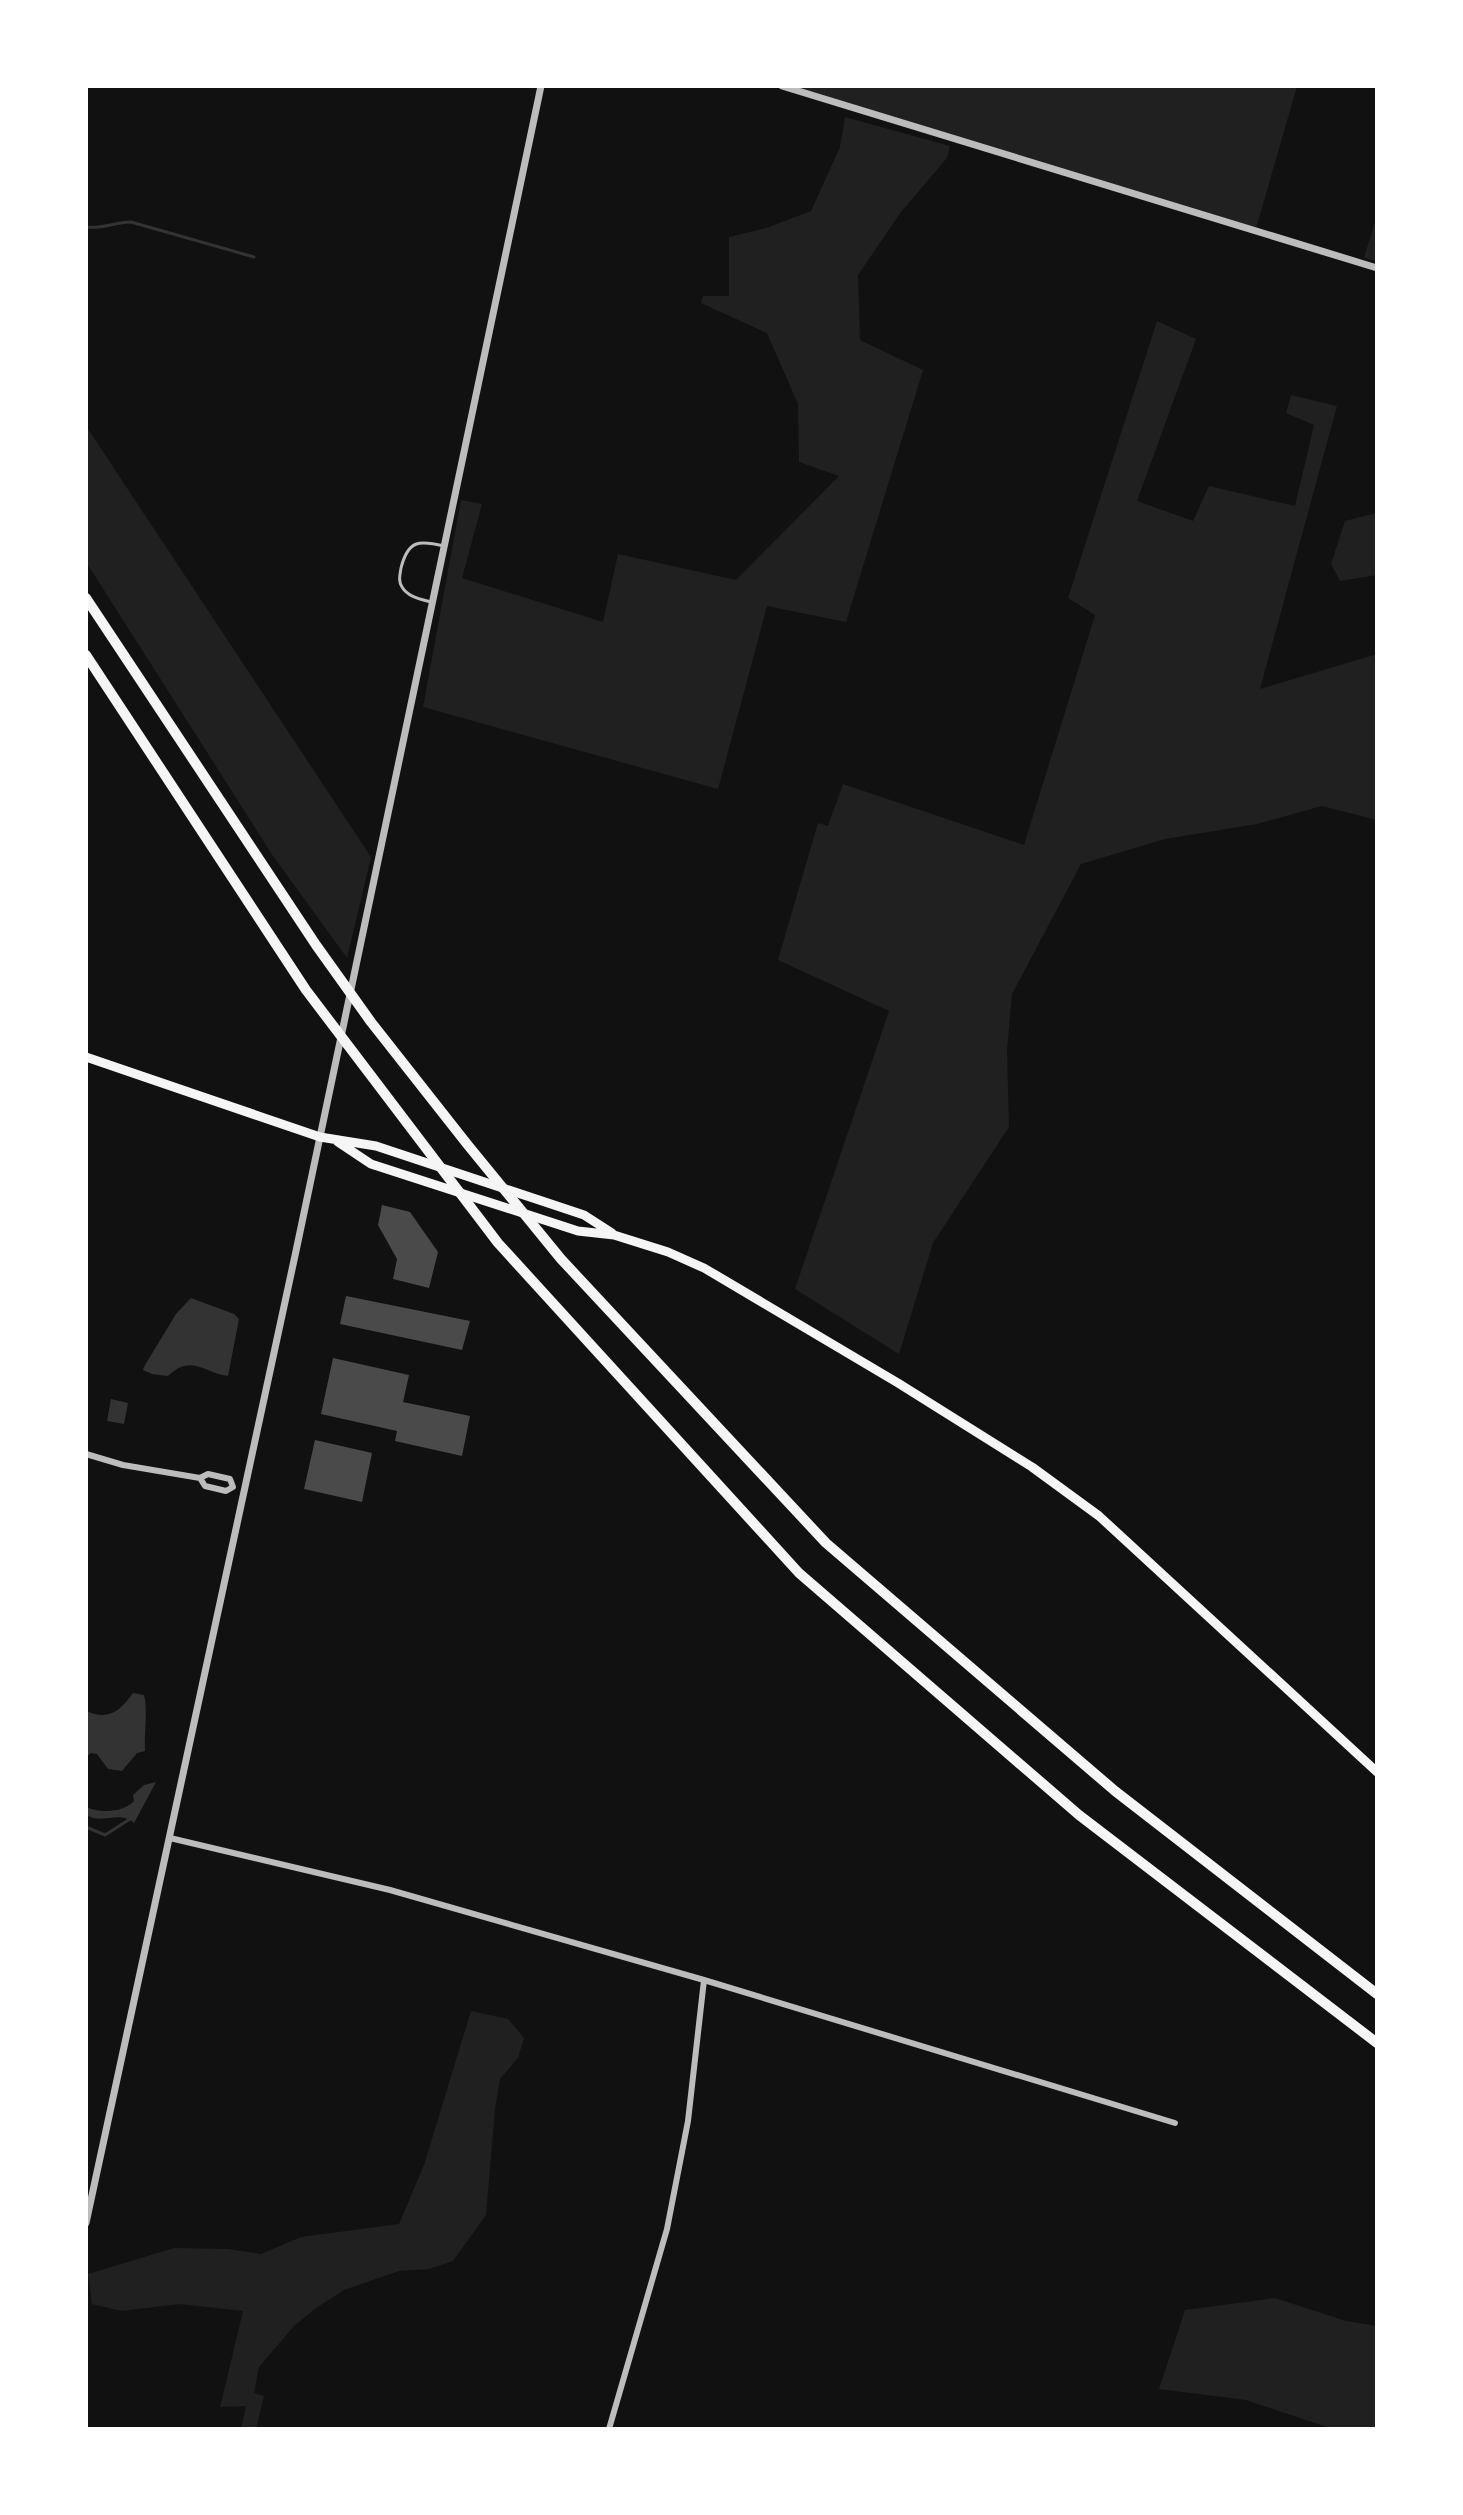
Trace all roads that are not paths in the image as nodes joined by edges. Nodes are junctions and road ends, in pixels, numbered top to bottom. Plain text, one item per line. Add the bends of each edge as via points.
1 (541, 86) edge
2 (782, 86) edge
3 (1377, 268) edge
4 (444, 546) junction
5 (86, 598) edge
6 (432, 603) junction
7 (86, 655) edge
8 (86, 1057) edge
9 (320, 1137) junction
10 (338, 1142) junction
11 (614, 1235) junction
12 (86, 1454) edge
13 (200, 1478) junction
14 (233, 1487) junction
15 (245, 1490) junction
16 (1377, 1772) edge
17 (170, 1838) junction
18 (704, 1980) junction
19 (1377, 1994) edge
20 (1377, 2043) edge
21 (1175, 2123) dead end
22 (86, 2223) edge
23 (609, 2429) edge

1 - 4 street
2 - 3 street
4 - 6 street
4 - 6 lane via 415,544 407,551 399,579 411,596
5 - 19 highway via 371,1022 561,1259 826,1543 1115,1791
6 - 9 street
7 - 20 highway via 306,990 498,1243 799,1573 1079,1815
8 - 9 main road
9 - 10 main road
9 - 15 street
10 - 11 main road via 376,1146 584,1215
10 - 11 main road via 371,1164 578,1231
11 - 16 main road via 704,1268 1032,1467 1099,1516
12 - 13 street
13 - 14 street via 205,1486 226,1491
13 - 14 street via 208,1474 230,1479
14 - 15 street
15 - 17 street
17 - 18 street via 359,1882
17 - 22 street
18 - 21 street
18 - 23 street via 688,2121 667,2226

